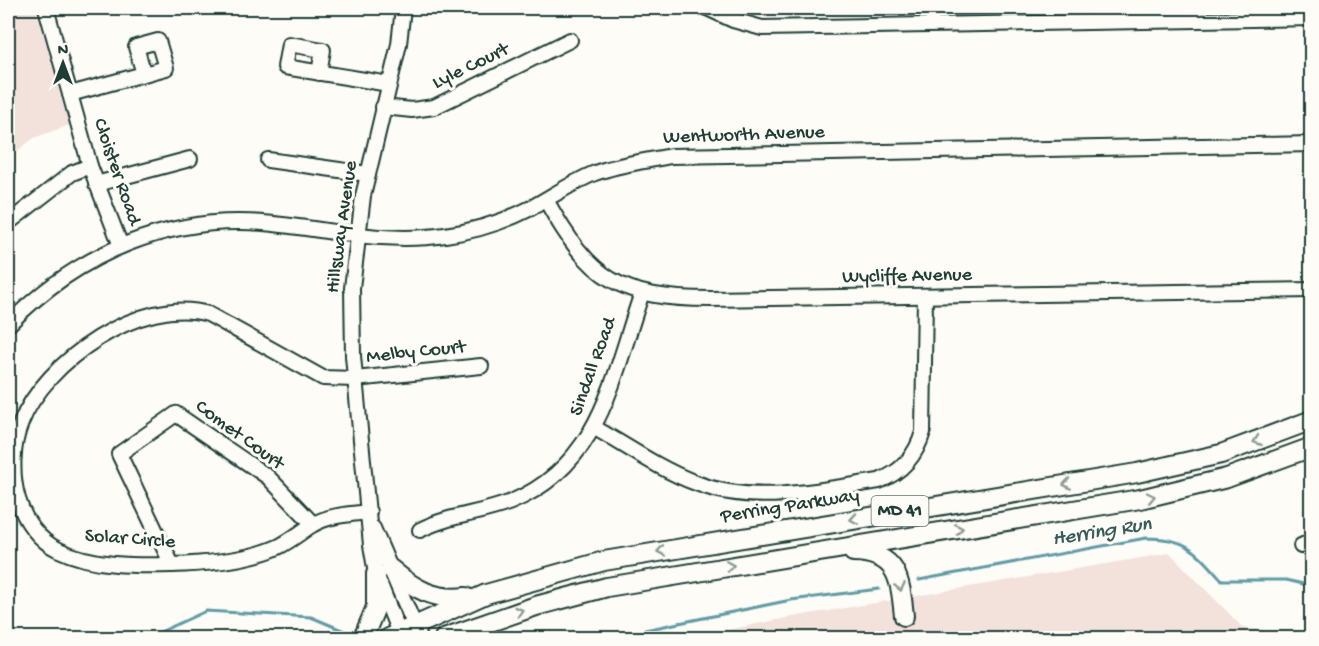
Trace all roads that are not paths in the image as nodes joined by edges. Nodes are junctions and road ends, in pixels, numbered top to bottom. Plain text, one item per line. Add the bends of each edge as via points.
1 (46, 8) edge
2 (403, 8) edge
3 (707, 8) edge
4 (1311, 18) edge
5 (570, 40) dead end
6 (319, 73) dead end
7 (144, 74) dead end
8 (389, 84) junction
9 (70, 94) junction
10 (383, 107) junction
11 (1311, 144) edge
12 (190, 159) dead end
13 (268, 160) dead end
14 (90, 166) junction
15 (368, 174) junction
16 (96, 184) junction
17 (546, 200) junction
18 (8, 223) edge
19 (357, 236) junction
20 (121, 246) junction
21 (1311, 290) edge
22 (642, 293) junction
23 (925, 296) junction
24 (8, 304) edge
25 (12, 320) edge
26 (481, 366) dead end
27 (355, 379) junction
28 (1307, 422) edge
29 (594, 428) junction
30 (1311, 447) edge
31 (1311, 452) edge
32 (1263, 466) junction
33 (369, 512) junction
34 (313, 524) junction
35 (420, 530) dead end
36 (818, 552) junction
37 (172, 565) junction
38 (384, 572) junction
39 (486, 594) junction
40 (904, 616) dead end
41 (492, 620) junction
42 (404, 635) edge
43 (363, 639) edge
44 (444, 639) edge
45 (471, 639) edge

1 - 9 street, Cloister Road
2 - 8 street, Hillsway Avenue
3 - 4 street via 762,28
5 - 10 street, Lyle Court via 434,107
6 - 8 street
7 - 9 street
8 - 10 street, Hillsway Avenue
9 - 14 street, Cloister Road
10 - 15 street, Hillsway Avenue
11 - 17 street, Wentworth Avenue via 671,156 599,172
12 - 16 street
13 - 15 street
14 - 16 street, Cloister Road
14 - 18 street via 72,172
15 - 19 street, Hillsway Avenue
16 - 20 street, Cloister Road
17 - 19 street, Wentworth Avenue via 501,222 463,232 409,239
17 - 22 street, Wycliffe Avenue via 569,240 588,262
19 - 20 street, Wentworth Avenue via 271,223 228,222 183,227
19 - 27 street, Hillsway Avenue via 352,303
20 - 25 street, Wentworth Avenue via 64,276
21 - 23 street, Wycliffe Avenue
22 - 23 street, Wycliffe Avenue via 701,299
22 - 29 street, Sindall Road via 622,359
23 - 29 street via 923,432 910,459 890,477 771,495 725,492 687,479
24 - 25 street
26 - 27 street, Melby Court
27 - 33 street, Hillsway Avenue
27 - 37 street, Solar Circle via 318,376 220,321 187,310 128,322 61,367 28,410 17,433 15,481 25,517 53,547 70,555 98,562
28 -> 39 main road, Perring Parkway / MD 41 via 1221,454 1148,471 615,559
29 - 35 street, Sindall Road via 562,467 529,493 475,514 440,520
30 - 32 main road, MD 41
31 - 32 main road
36 -> 32 main road, MD 41 via 1140,499
33 - 34 street, Solar Circle
33 - 38 street, Hillsway Avenue
34 - 37 street, Solar Circle via 266,552
34 - 37 street, Comet Court via 268,477 176,414 119,454
36 -> 40 main road via 861,552 887,560 898,578
41 -> 36 main road, MD 41 via 607,587
38 - 39 main road via 441,598
38 - 42 street, Hillsway Avenue
38 - 43 main road
39 - 42 main road, Perring Parkway / MD 41
41 - 44 main road, MD 41
41 - 45 main road

